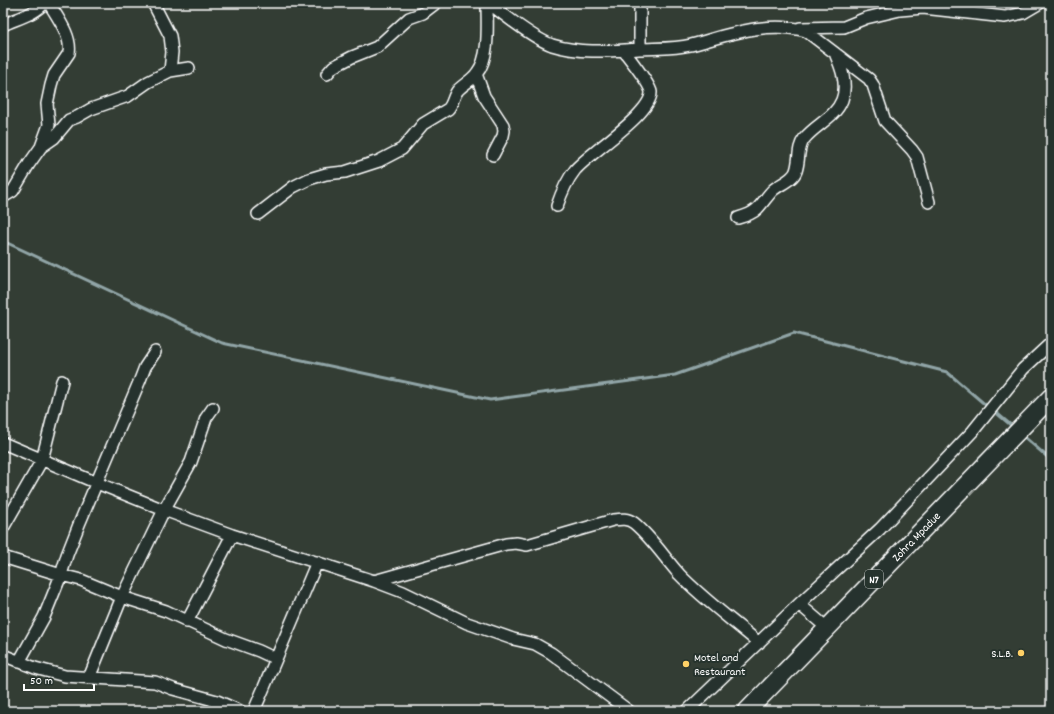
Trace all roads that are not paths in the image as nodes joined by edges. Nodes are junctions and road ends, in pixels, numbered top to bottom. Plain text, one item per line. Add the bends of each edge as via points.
1 (44, 3) edge
2 (49, 3) edge
3 (153, 3) edge
4 (436, 3) edge
5 (488, 3) edge
6 (640, 3) edge
7 (1040, 3) edge
8 (3, 25) edge
9 (795, 28) junction
10 (640, 49) junction
11 (624, 51) junction
12 (835, 52) junction
13 (189, 68) dead end
14 (170, 71) junction
15 (327, 74) dead end
16 (476, 74) junction
17 (41, 147) junction
18 (493, 155) dead end
19 (3, 197) edge
20 (929, 202) dead end
21 (557, 206) dead end
22 (258, 214) dead end
23 (738, 218) dead end
24 (1051, 343) edge
25 (155, 352) dead end
26 (62, 381) dead end
27 (1048, 399) edge
28 (213, 408) dead end
29 (3, 443) edge
30 (42, 460) junction
31 (97, 483) junction
32 (164, 510) junction
33 (3, 528) edge
34 (232, 535) junction
35 (3, 557) edge
36 (317, 562) junction
37 (61, 575) junction
38 (374, 581) junction
39 (122, 597) junction
40 (799, 604) junction
41 (187, 622) junction
42 (827, 628) junction
43 (758, 643) junction
44 (3, 655) edge
45 (276, 659) junction
46 (19, 662) junction
47 (89, 678) junction
48 (215, 706) edge
49 (240, 711) edge
50 (254, 711) edge
51 (629, 711) edge
52 (687, 711) edge
53 (747, 711) edge

1 - 8 street via 32,13
2 - 17 street via 62,24 69,49 51,85 47,104 49,125
3 - 14 street via 170,36
4 - 15 street via 423,13 409,18 377,47 333,67
5 - 11 street via 540,39 553,45 588,51
5 - 16 street via 486,53 484,62
6 - 10 street
7 - 9 street via 1023,13 1005,17 923,8 900,10 866,18 844,27
9 - 10 street via 752,29 689,45
9 - 12 street via 806,31
10 - 11 street
11 - 21 street via 650,87 648,103 627,126 612,136 575,170
12 - 20 street via 873,85 885,121 917,157
12 - 23 street via 842,70 843,99 833,114 804,139 799,148 793,176 774,190 757,209
13 - 14 street
14 - 17 street via 128,96 69,120 54,138
16 - 18 street via 484,96 503,125 503,136
16 - 22 street via 458,90 451,106 423,124 402,149 379,161 345,172 309,179 293,187
17 - 19 street via 13,191
24 - 40 street via 1023,369 973,431 880,529
25 - 31 street via 145,367
26 - 30 street
27 - 42 highway, Zohra Mpadue / N7
28 - 32 street via 206,418 191,462
29 - 30 street
30 - 31 street
30 - 33 street
31 - 32 street
31 - 37 street
32 - 34 street
32 - 39 street
34 - 36 street
34 - 41 street
35 - 37 street
36 - 38 street
36 - 45 street
37 - 39 street via 81,580
37 - 46 street via 44,617
38 - 43 street via 506,544 527,545 624,519 633,523 679,574
38 - 51 street via 467,623 536,644
39 - 41 street via 166,611
39 - 47 street
40 - 42 street
40 - 43 street
41 - 45 street
42 - 53 highway, Zohra Mpadue / N7
43 - 52 street
44 - 46 street
45 - 50 street
46 - 47 street via 52,674
47 - 48 street via 155,682
48 - 49 street

